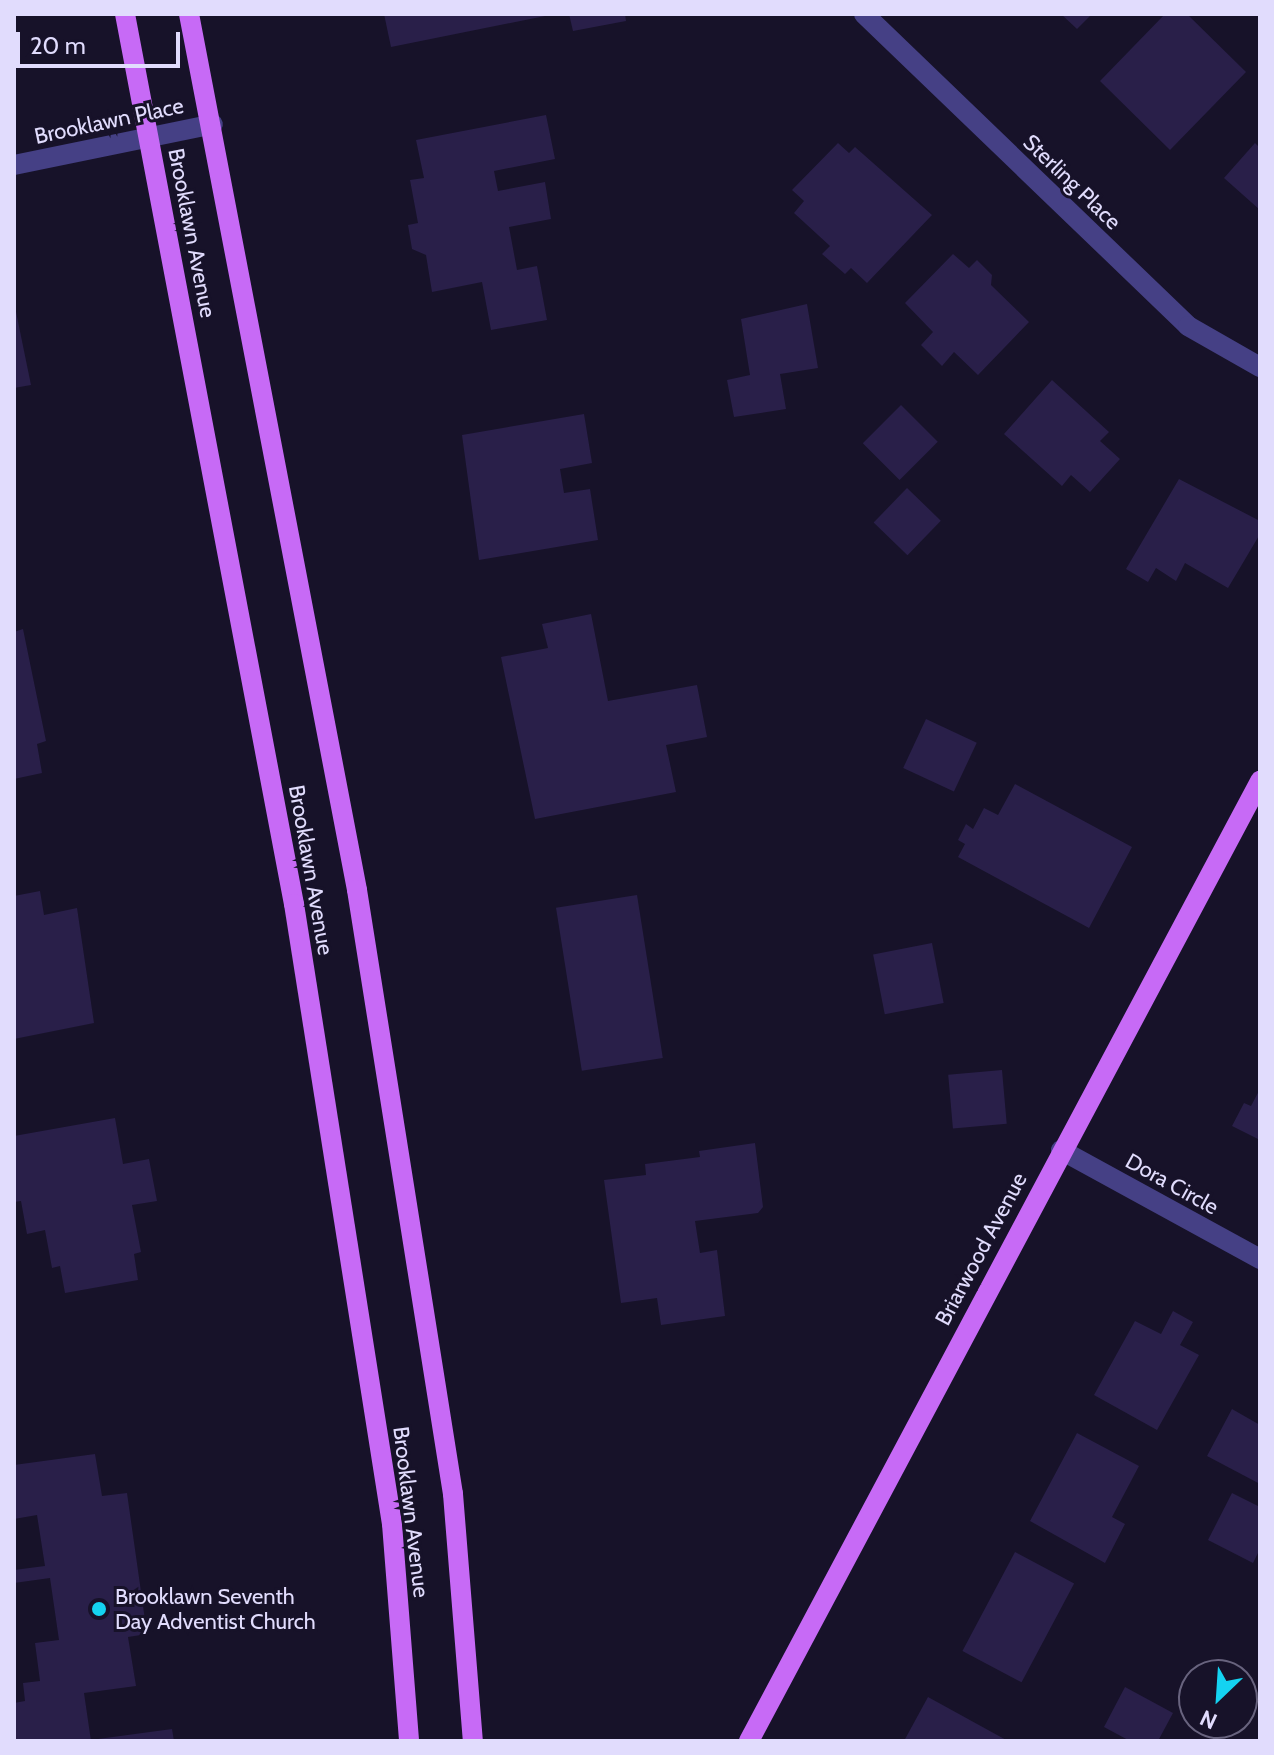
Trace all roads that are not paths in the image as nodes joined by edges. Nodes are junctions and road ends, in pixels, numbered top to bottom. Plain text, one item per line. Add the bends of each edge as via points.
1 (125, 14) edge
2 (189, 14) edge
3 (864, 14) edge
4 (213, 124) junction
5 (150, 137) junction
6 (14, 165) edge
7 (1260, 367) edge
8 (1260, 781) edge
9 (1061, 1150) junction
10 (1260, 1259) edge
11 (409, 1741) edge
12 (473, 1741) edge
13 (749, 1741) edge

1 - 5 main road, Brooklawn Avenue
2 - 4 main road, Brooklawn Avenue
3 - 7 street, Sterling Place via 1188,326
4 - 5 street, Brooklawn Place
4 - 12 main road, Brooklawn Avenue via 362,921 453,1494
5 - 6 street, Brooklawn Place
5 - 11 main road, Brooklawn Avenue via 294,904 392,1524
8 - 9 main road, Briarwood Avenue
9 - 10 street, Dora Circle
9 - 13 main road, Briarwood Avenue

